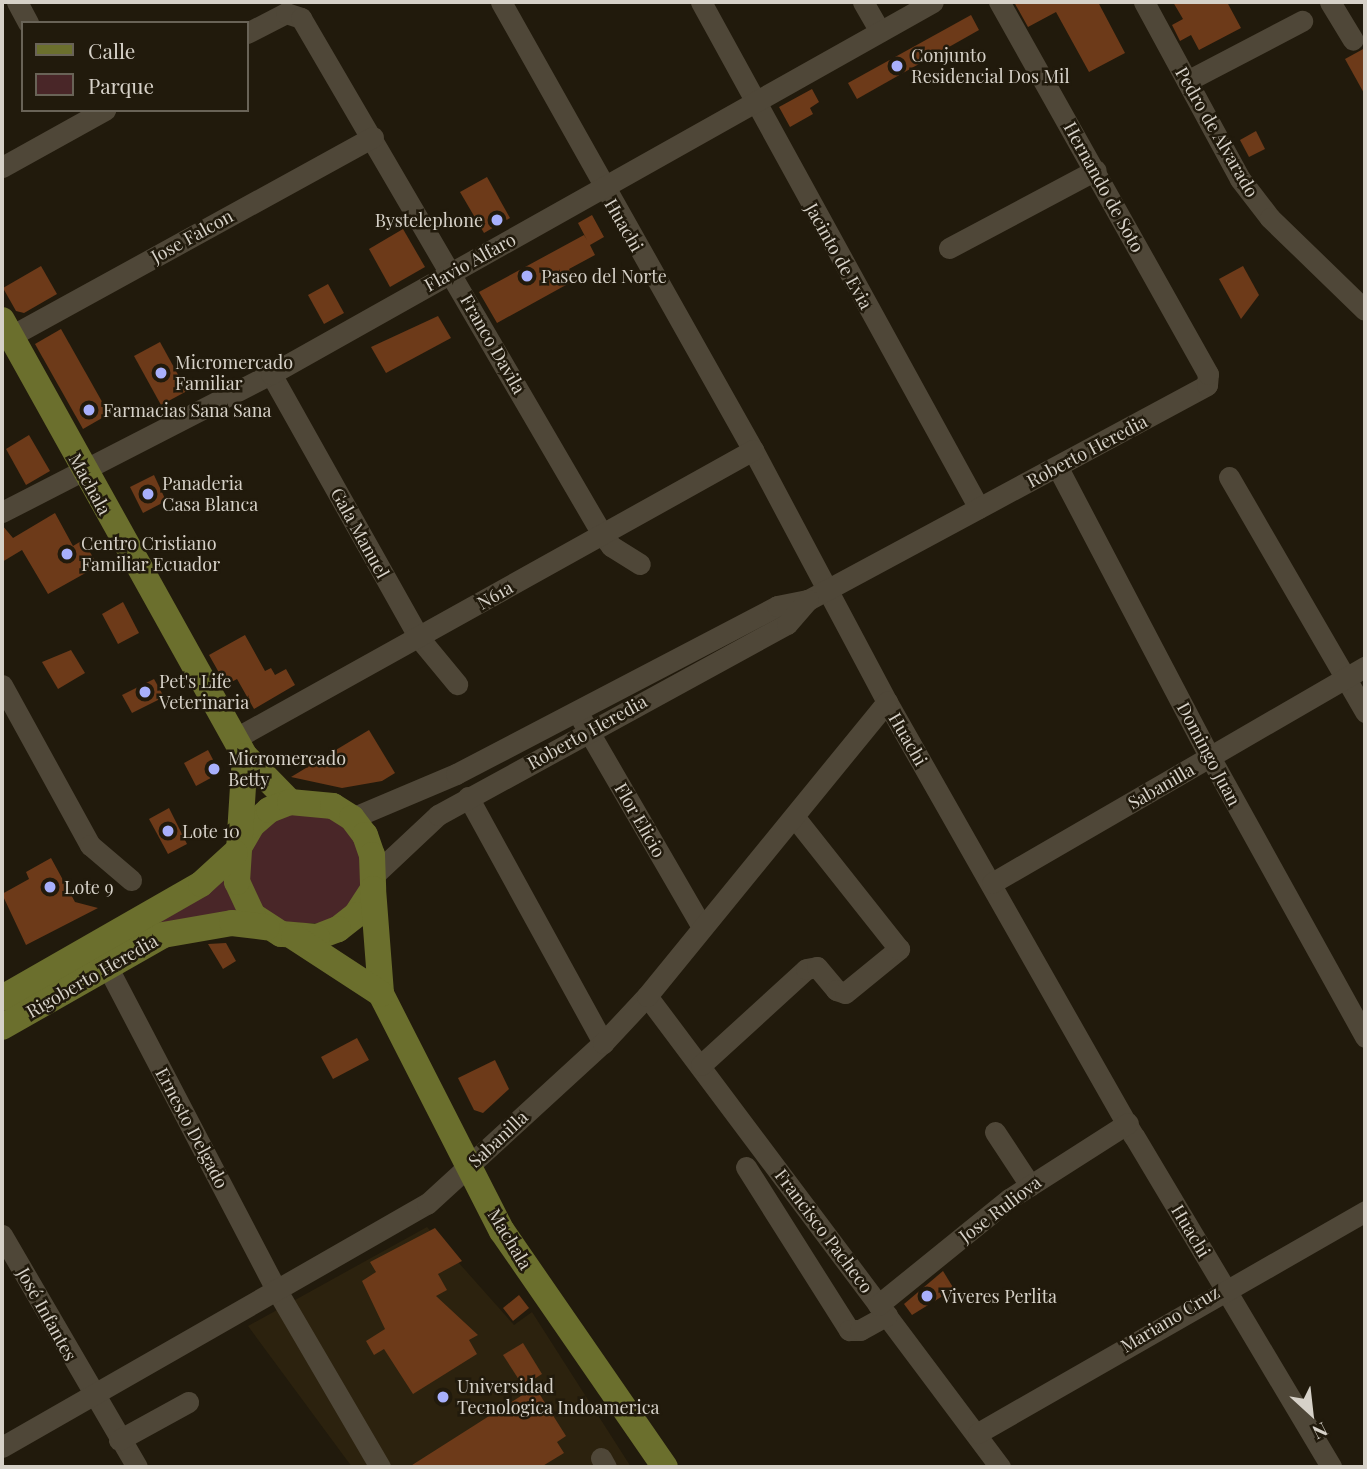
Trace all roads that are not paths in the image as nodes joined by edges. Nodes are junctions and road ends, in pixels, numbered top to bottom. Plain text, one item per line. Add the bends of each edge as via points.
1 (502, 2) edge
2 (701, 2) edge
3 (863, 2) edge
4 (933, 2) edge
5 (999, 2) edge
6 (1144, 2) edge
7 (1330, 2) edge
8 (1302, 21) dead end
9 (880, 31) junction
10 (248, 32) edge
11 (1353, 40) dead end
12 (1187, 81) junction
13 (754, 103) junction
14 (97, 112) edge
15 (76, 117) edge
16 (373, 137) junction
17 (2, 167) edge
18 (1096, 170) junction
19 (603, 188) junction
20 (949, 248) dead end
21 (452, 273) junction
22 (1357, 284) edge
23 (1365, 310) edge
24 (6, 328) edge
25 (271, 374) junction
26 (1208, 374) joint
27 (753, 450) junction
28 (1058, 468) junction
29 (82, 471) junction
30 (1229, 477) dead end
31 (979, 508) junction
32 (2, 512) edge
33 (602, 534) junction
34 (640, 564) dead end
35 (828, 590) junction
36 (419, 638) junction
37 (1365, 667) edge
38 (1346, 678) junction
39 (457, 684) dead end
40 (2, 685) edge
41 (887, 702) junction
42 (1365, 712) edge
43 (583, 722) junction
44 (240, 747) junction
45 (1210, 757) junction
46 (468, 797) junction
47 (290, 802) junction
48 (352, 818) junction
49 (795, 818) junction
50 (238, 848) junction
51 (131, 880) dead end
52 (373, 883) junction
53 (992, 883) junction
54 (267, 927) junction
55 (702, 927) junction
56 (294, 937) junction
57 (108, 968) junction
58 (381, 994) junction
59 (647, 996) junction
60 (2, 998) edge
61 (2, 1027) edge
62 (1365, 1037) edge
63 (603, 1043) junction
64 (701, 1065) junction
65 (1128, 1124) junction
66 (995, 1132) dead end
67 (470, 1166) junction
68 (746, 1167) dead end
69 (1030, 1185) junction
70 (1365, 1210) edge
71 (2, 1235) edge
72 (1224, 1287) junction
73 (276, 1289) junction
74 (882, 1310) junction
75 (92, 1394) junction
76 (188, 1402) dead end
77 (978, 1433) junction
78 (119, 1440) junction
79 (2, 1447) edge
80 (137, 1467) edge
81 (380, 1467) edge
82 (665, 1467) edge
83 (1000, 1467) edge
84 (1331, 1467) edge

1 - 19 street, Huachi
2 - 13 street, Jacinto de Evia
3 - 9 street
4 - 9 street, Flavio Alfaro
5 - 18 street, Hernando de Soto
6 - 12 street, Pedro de Alvarado
7 - 11 street
8 - 12 street
9 - 13 street, Flavio Alfaro
10 - 16 street, Franco Davila via 286,13 301,19
12 - 22 street, Pedro de Alvarado via 1240,178 1269,218
13 - 19 street, Flavio Alfaro
13 - 31 street, Jacinto de Evia
14 - 15 street
15 - 17 street
16 - 21 street, Franco Davila
16 - 24 street, Jose Falcon
18 - 20 street
18 - 26 street, Hernando de Soto
19 - 21 street, Flavio Alfaro
19 - 27 street, Huachi
21 - 25 street, Flavio Alfaro
21 - 33 street, Franco Davila
22 - 23 street, Pedro de Alvarado
24 - 29 main road, Machala
25 - 29 street, Flavio Alfaro
25 - 36 street, Gala Manuel
26 - 28 street, Roberto Heredia via 1208,385 1202,389
27 - 33 street, N61a
27 - 35 street, Huachi
28 - 31 street, Roberto Heredia
28 - 45 street, Domingo Juan
29 - 32 street, Flavio Alfaro
29 - 44 main road, Machala
30 - 38 street
31 - 35 street, Roberto Heredia
33 - 34 street, Franco Davila via 611,546
33 - 36 street, N61a
35 - 41 street, Huachi
35 - 43 street, Roberto Heredia via 808,600 787,624
36 - 39 street, Gala Manuel
36 - 44 street, N61a
37 - 38 street, Sabanilla
38 - 42 street
38 - 45 street, Sabanilla
40 - 51 street via 90,845
41 - 49 street, Sabanilla
41 - 53 street, Huachi
43 - 46 street, Roberto Heredia
43 - 48 street, Roberto Heredia
43 - 55 street, Flor Elicio
44 - 47 main road, Machala
44 - 50 main road
45 - 53 street, Sabanilla
45 - 62 street, Domingo Juan
46 - 52 street, Roberto Heredia via 438,815
46 - 63 street
47 - 48 main road via 333,806
47 - 50 main road, Rigoberto Heredia via 261,818
48 - 52 main road via 372,855
49 - 55 street, Sabanilla
49 - 64 street via 900,949 845,993 836,990 817,967 806,969
50 - 54 main road, Rigoberto Heredia via 243,900
50 - 60 main road, Rigoberto Heredia via 201,884
52 - 56 main road, Rigoberto Heredia via 356,915 338,929 317,937
52 - 58 main road, Machala
53 - 65 street, Huachi
54 - 56 main road, Rigoberto Heredia
54 - 57 main road, Rigoberto Heredia via 232,923 179,930
55 - 59 street, Sabanilla
56 - 58 main road, Machala
57 - 61 main road, Rigoberto Heredia
57 - 73 street, Ernesto Delgado
58 - 67 main road, Machala
59 - 63 street, Sabanilla
59 - 64 street, Francisco Pacheco
63 - 67 street, Sabanilla
64 - 74 street, Francisco Pacheco
65 - 69 street, Jose Ruliova
65 - 72 street, Huachi
66 - 69 street
67 - 73 street, Sabanilla via 427,1204
67 - 82 main road, Machala via 502,1231
68 - 74 street, Jose Ruliova via 849,1330 860,1330
69 - 74 street, Jose Ruliova
70 - 72 street, Mariano Cruz
71 - 75 street, José Infantes
72 - 77 street, Mariano Cruz
72 - 84 street, Huachi
73 - 75 street, Sabanilla
73 - 81 street, Ernesto Delgado
74 - 77 street, Francisco Pacheco
75 - 78 street, José Infantes
75 - 79 street, Sabanilla
76 - 78 street
77 - 83 street, Francisco Pacheco
78 - 80 street, José Infantes

